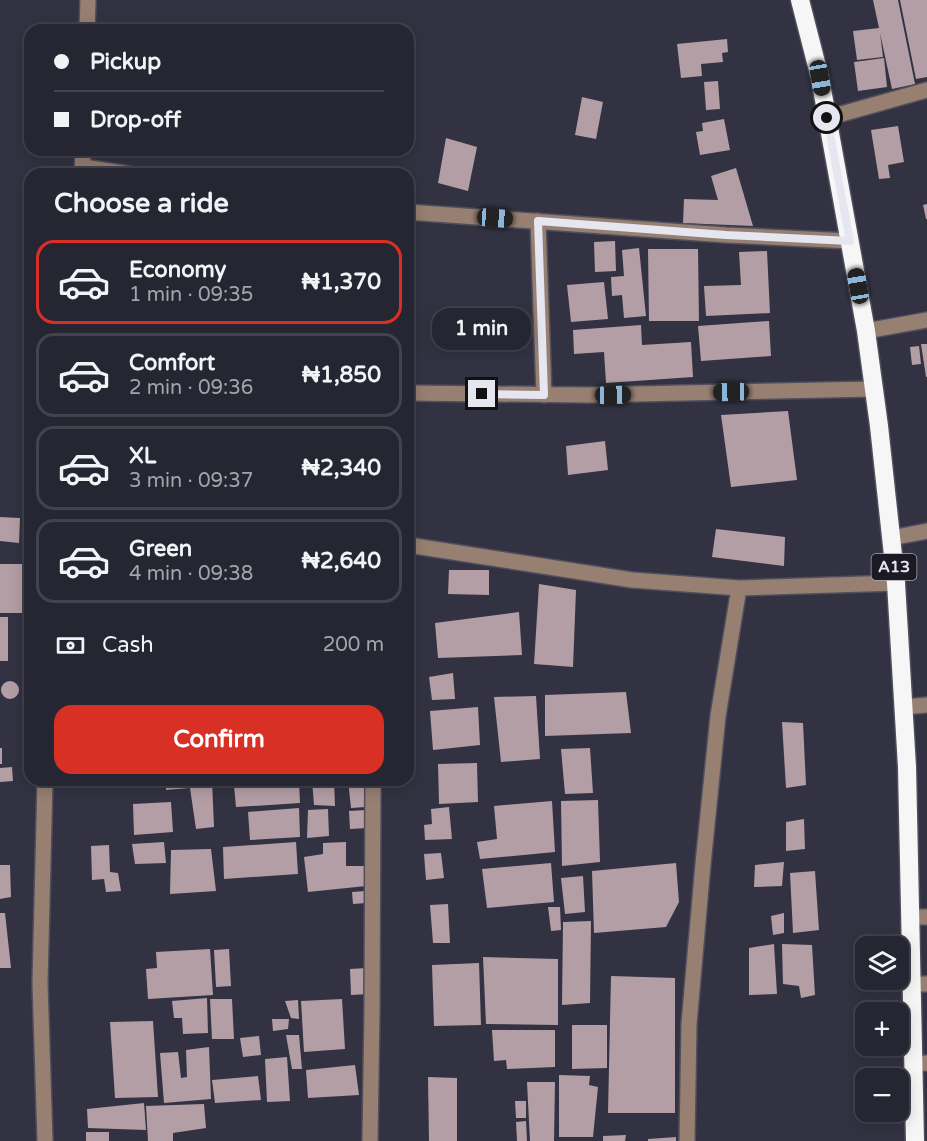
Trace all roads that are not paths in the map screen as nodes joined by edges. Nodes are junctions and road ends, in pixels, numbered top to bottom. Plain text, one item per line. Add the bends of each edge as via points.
1 (88, 0) edge
2 (800, 0) edge
3 (87, 24) edge
4 (927, 90) edge
5 (827, 118) junction
6 (414, 212) edge
7 (538, 221) junction
8 (850, 241) junction
9 (927, 320) edge
10 (866, 331) junction
11 (874, 388) junction
12 (414, 393) edge
13 (544, 395) junction
14 (927, 531) edge
15 (891, 538) junction
16 (414, 546) edge
17 (896, 584) junction
18 (739, 588) junction
19 (927, 705) edge
20 (904, 707) junction
21 (45, 786) edge
22 (373, 786) edge
23 (919, 917) edge
24 (919, 984) edge
25 (920, 1063) edge
26 (919, 1129) edge
27 (45, 1141) edge
28 (370, 1141) edge
29 (687, 1141) edge

1 - 3 street
2 - 5 highway, A13
4 - 5 street
5 - 8 highway, A13
6 - 7 street
7 - 8 street
7 - 13 street
8 - 10 highway, A13
9 - 10 street
10 - 11 highway, A13
11 - 13 street
11 - 15 highway, A13
12 - 13 street
14 - 15 street
15 - 17 highway, A13
16 - 18 street via 632,580
17 - 18 street
17 - 20 highway, A13
18 - 29 street via 718,717 704,853 689,1024
19 - 20 street
20 - 23 highway, A13
21 - 27 street via 40,983
22 - 28 street
23 - 24 highway, A13
24 - 25 highway, A13
25 - 26 highway, A13

